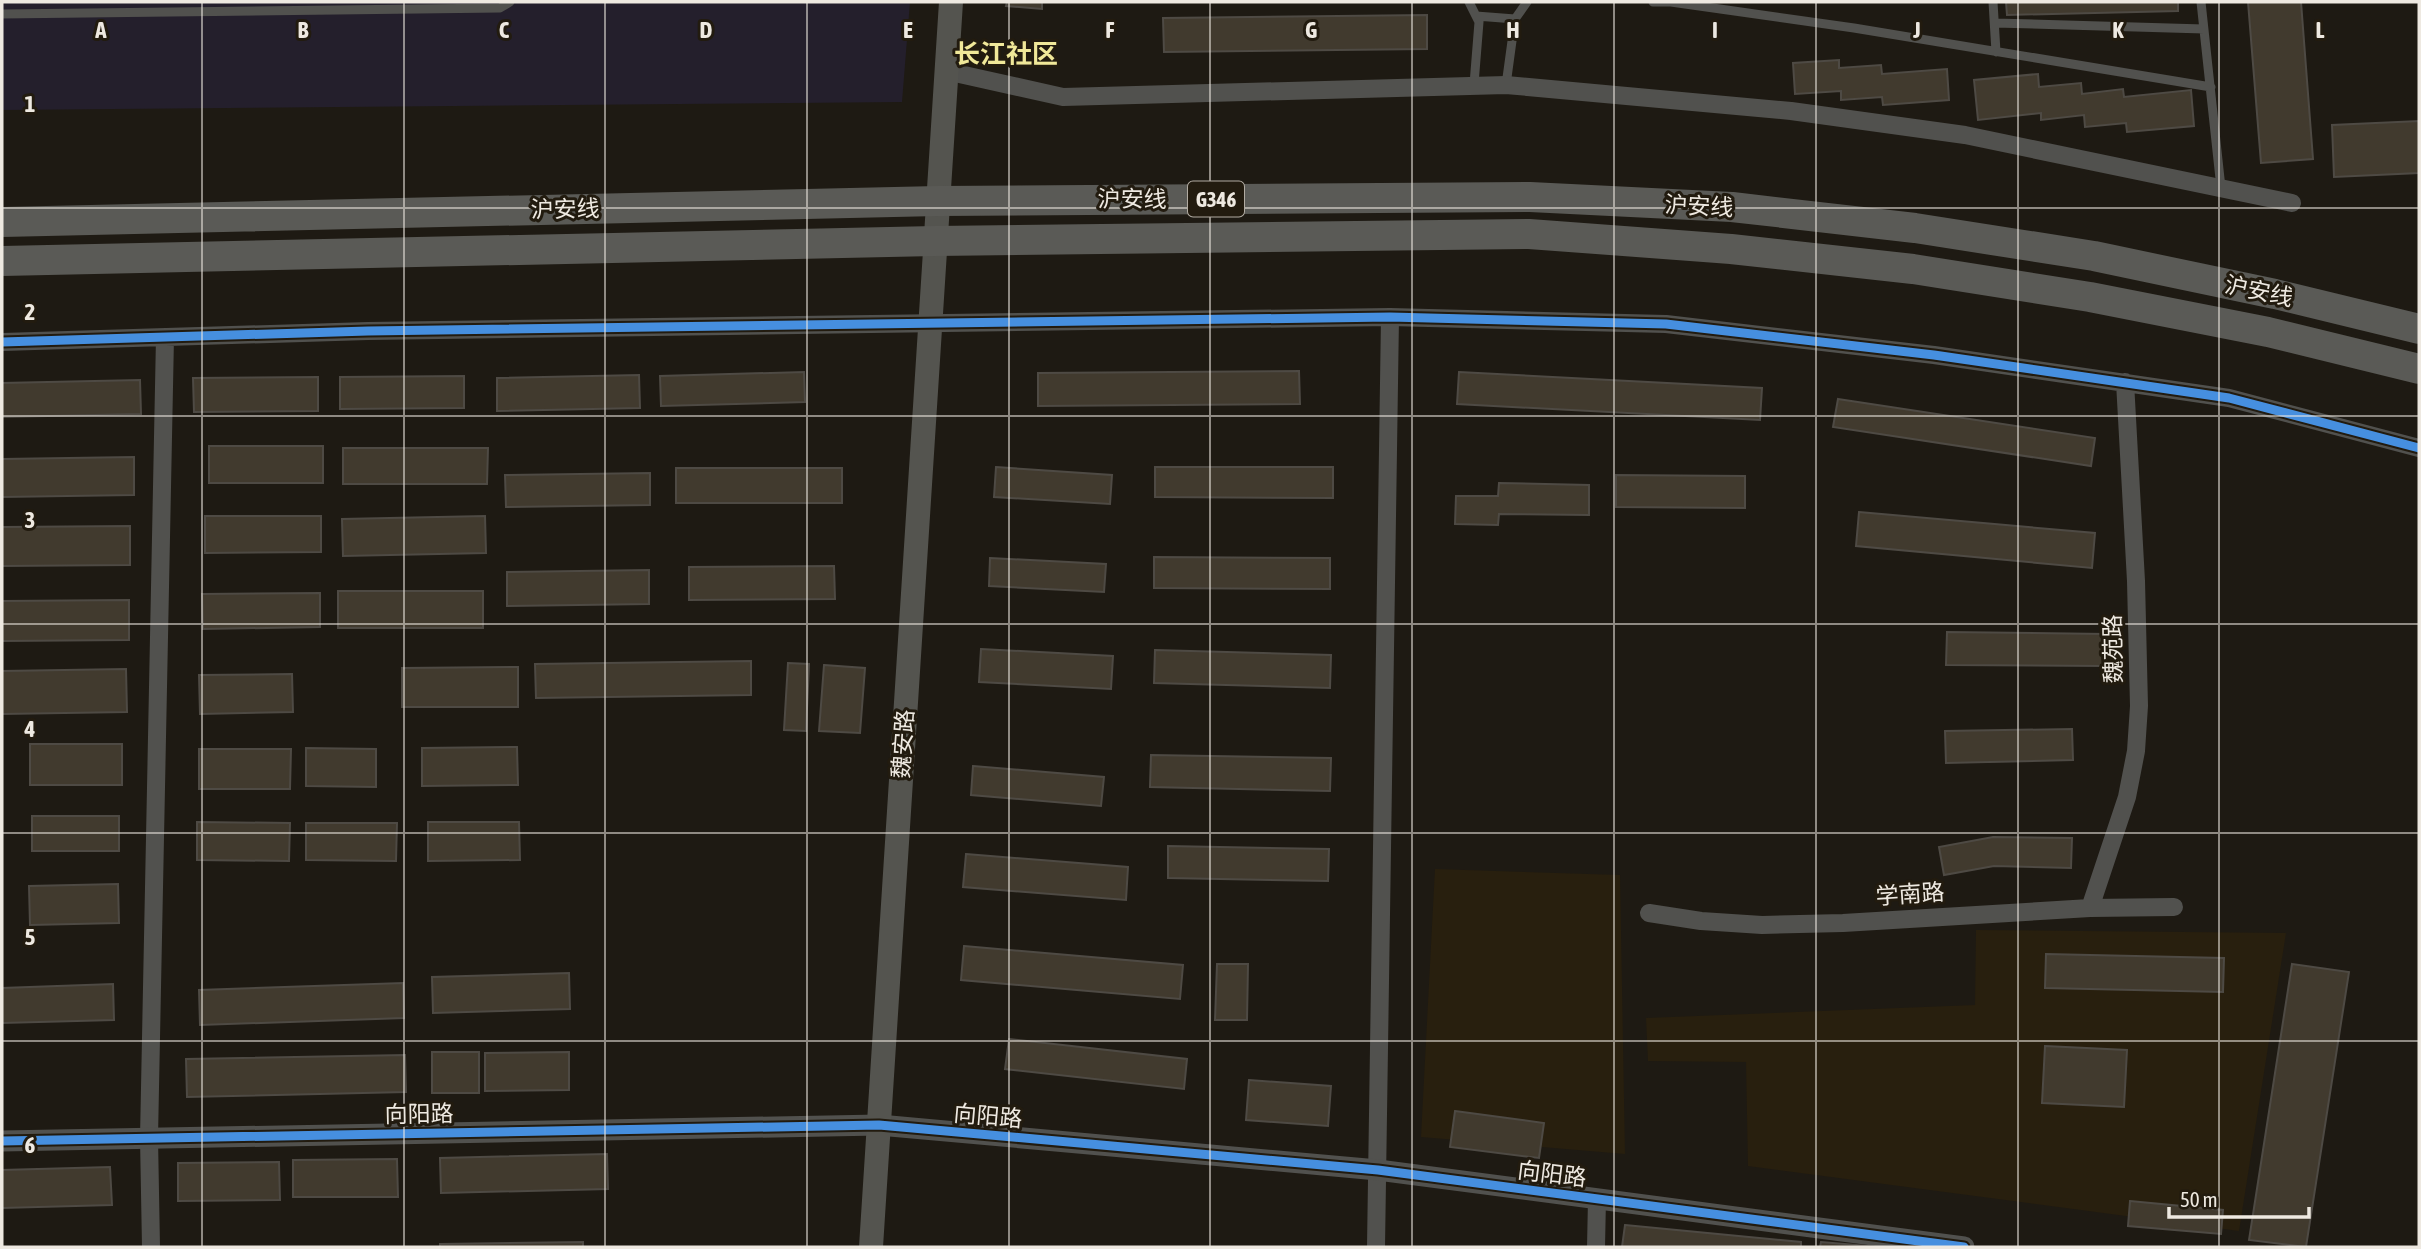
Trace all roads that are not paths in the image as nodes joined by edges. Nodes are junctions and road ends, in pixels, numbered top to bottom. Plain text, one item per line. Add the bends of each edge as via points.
1 (510, 2) edge
2 (951, 2) edge
3 (1469, 2) edge
4 (1527, 2) edge
5 (1653, 2) edge
6 (1993, 2) edge
7 (2202, 2) edge
8 (206, 7) edge
9 (2, 13) edge
10 (1476, 16) junction
11 (1514, 19) junction
12 (1995, 23) junction
13 (2204, 29) junction
14 (1996, 52) junction
15 (946, 71) junction
16 (1474, 84) junction
17 (1506, 85) junction
18 (2211, 87) junction
19 (2221, 188) junction
20 (938, 201) junction
21 (2292, 203) dead end
22 (2, 222) edge
23 (935, 241) junction
24 (2, 261) edge
25 (1390, 317) junction
26 (930, 324) junction
27 (2419, 329) edge
28 (165, 337) junction
29 (2, 342) edge
30 (2419, 369) edge
31 (2125, 382) junction
32 (2419, 448) edge
33 (2174, 907) dead end
34 (2090, 908) junction
35 (1649, 913) dead end
36 (879, 1125) junction
37 (149, 1138) junction
38 (2, 1141) edge
39 (1378, 1170) junction
40 (1597, 1199) junction
41 (151, 1247) edge
42 (871, 1247) edge
43 (1376, 1247) edge
44 (1596, 1247) edge
45 (1964, 1247) edge

1 - 8 lane via 500,8
2 - 15 main road, 魏安路
3 - 10 lane
4 - 11 lane
5 - 14 lane
6 - 12 lane
7 - 13 lane
8 - 9 lane
10 - 11 lane
10 - 16 lane
11 - 17 lane
12 - 13 lane
12 - 14 lane
13 - 18 lane
14 - 18 lane
15 - 16 street via 1063,97
15 - 20 main road, 魏安路
16 - 17 street
17 - 19 street via 1791,111 1965,135
18 - 19 lane
19 - 21 street
20 - 22 highway, 沪安线 / G346
20 - 23 main road, 魏安路
20 - 27 highway, 沪安线 / G346 via 1530,197 1732,207 1915,228 2094,256 2275,293
23 - 24 highway, 沪安线 / G346
23 - 26 main road, 魏安路
23 - 30 highway, 沪安线 / G346 via 1530,234 1731,249 1913,269 2090,297 2268,332
25 - 26 street
25 - 31 street via 1666,324
25 - 39 street
26 - 28 street
26 - 36 main road, 魏安路
28 - 29 street
28 - 37 street
31 - 32 street via 2229,397
31 - 34 street, 魏苑路 via 2139,706 2127,797
33 - 34 street, 学南路
34 - 35 street, 学南路 via 1762,925
36 - 37 street, 向阳路
36 - 39 street, 向阳路
36 - 42 main road, 魏安路
37 - 38 street, 向阳路
37 - 41 street
39 - 40 street, 向阳路
39 - 43 street
40 - 44 street
40 - 45 street, 向阳路

